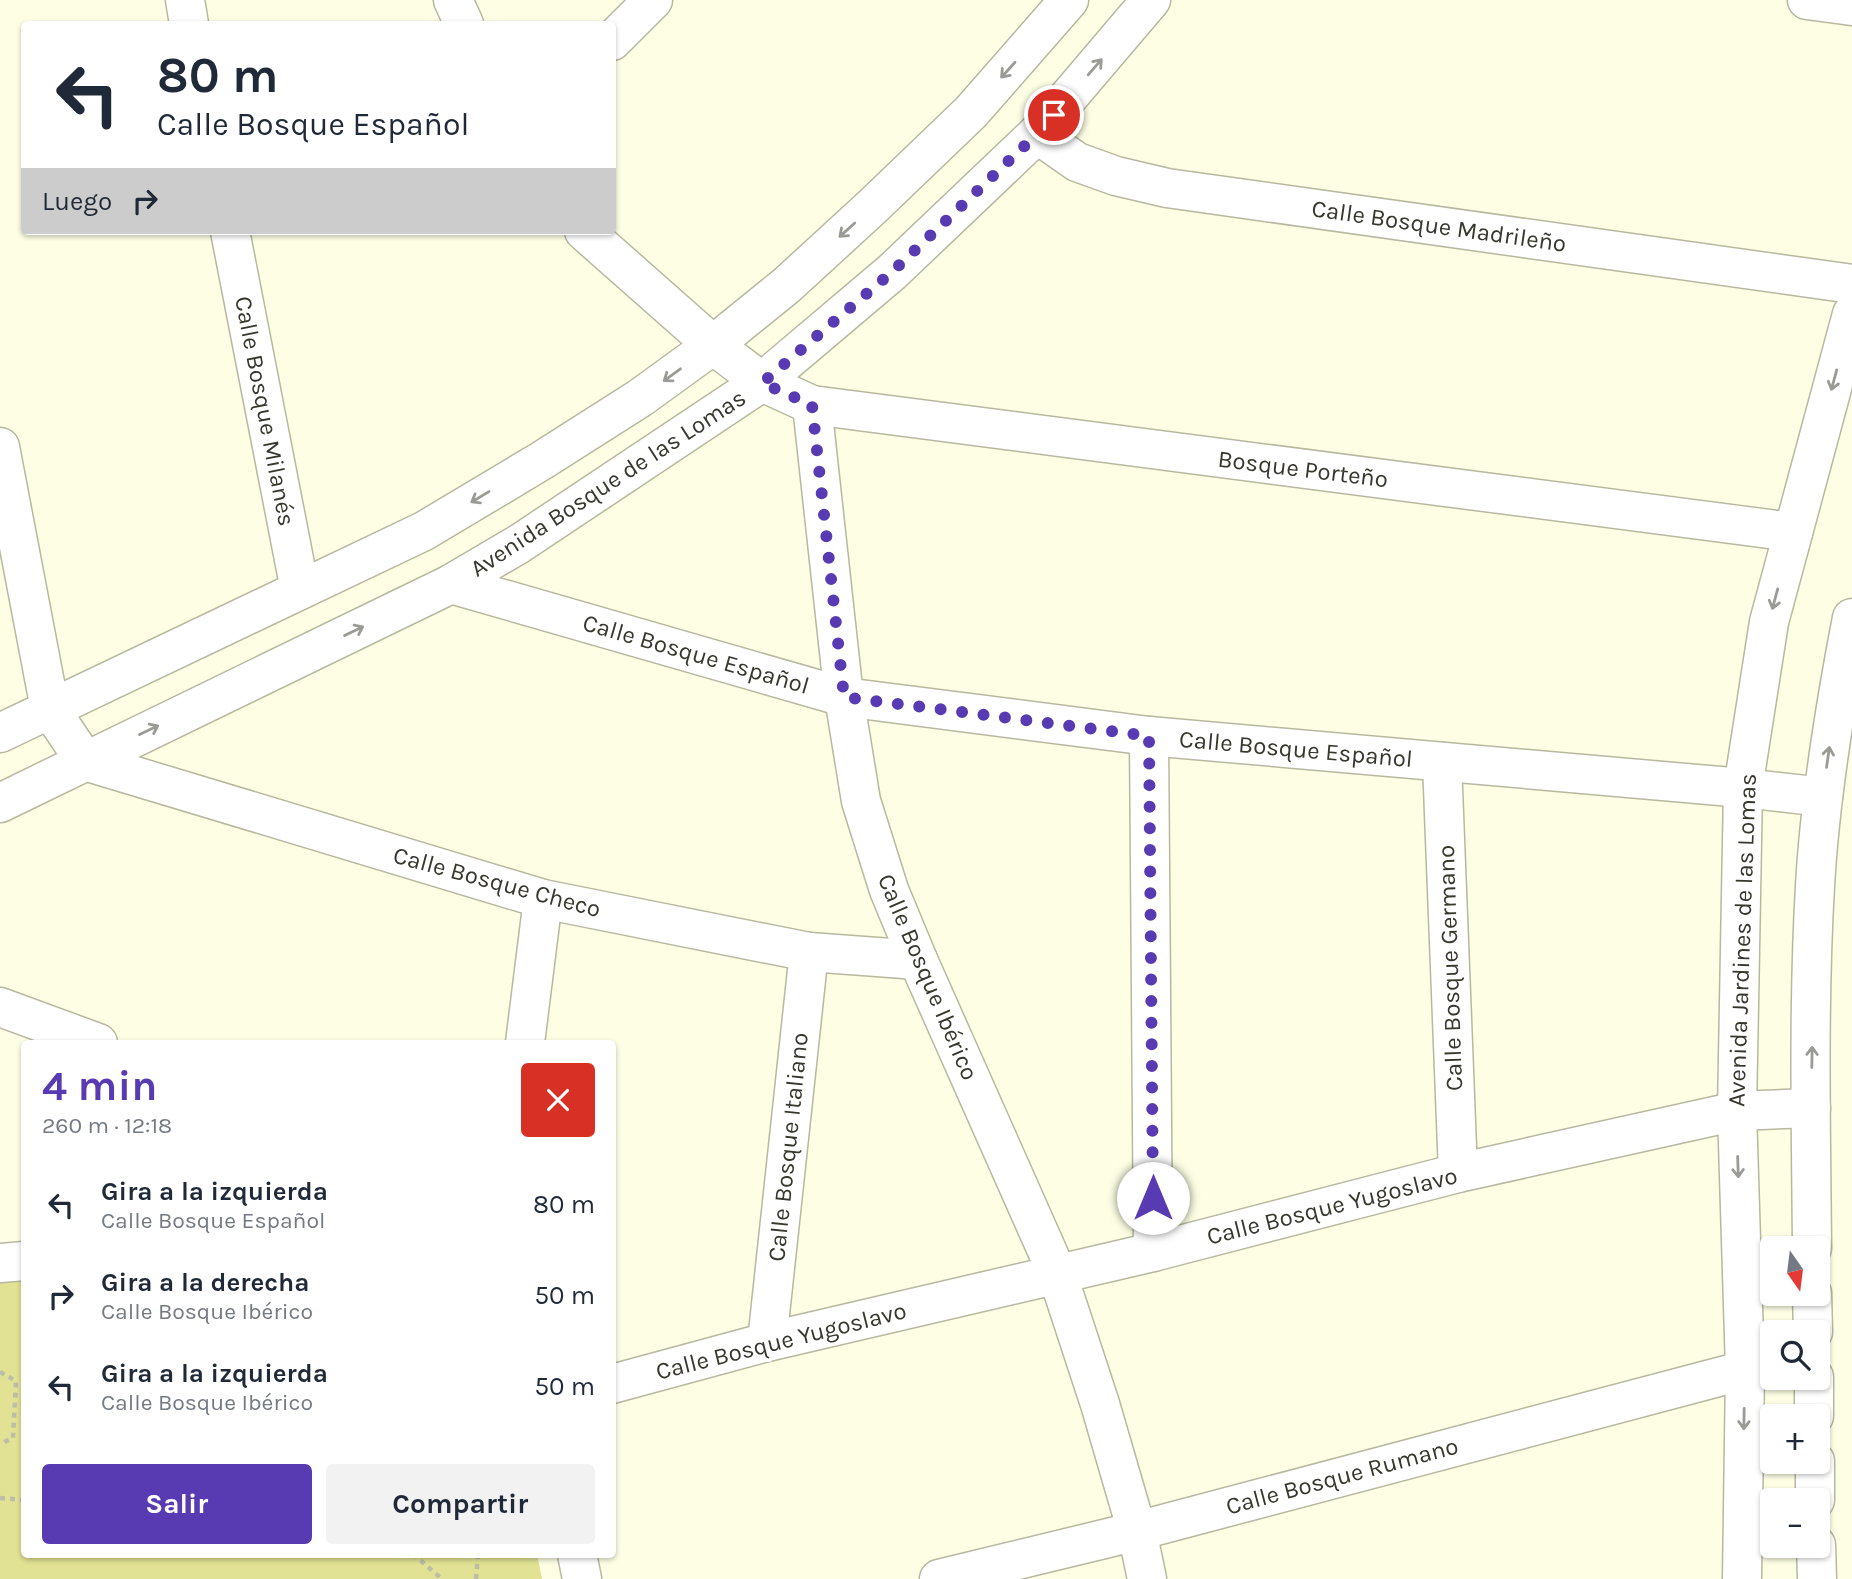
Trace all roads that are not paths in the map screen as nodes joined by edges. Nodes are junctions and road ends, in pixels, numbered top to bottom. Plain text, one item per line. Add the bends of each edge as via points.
1 (184, 0) edge
2 (453, 0) edge
3 (653, 0) edge
4 (1069, 0) edge
5 (1151, 0) edge
6 (1807, 0) edge
7 (1852, 6) edge
8 (188, 21) edge
9 (463, 21) edge
10 (616, 37) edge
11 (1037, 134) junction
12 (231, 235) edge
13 (589, 235) edge
14 (1852, 284) edge
15 (1852, 314) edge
16 (713, 345) junction
17 (762, 383) junction
18 (812, 405) junction
19 (0, 447) edge
20 (1793, 533) junction
21 (451, 584) junction
22 (300, 590) junction
23 (1852, 618) edge
24 (844, 697) junction
25 (50, 709) junction
26 (0, 733) edge
27 (1149, 736) junction
28 (85, 761) junction
29 (1442, 762) junction
30 (1743, 788) junction
31 (1823, 797) junction
32 (0, 803) edge
33 (543, 899) junction
34 (810, 952) junction
35 (918, 960) junction
36 (0, 1007) edge
37 (90, 1040) edge
38 (525, 1040) edge
39 (1811, 1108) junction
40 (1737, 1111) junction
41 (1458, 1173) junction
42 (1812, 1236) edge
43 (1153, 1252) junction
44 (21, 1261) edge
45 (0, 1263) edge
46 (1057, 1273) junction
47 (767, 1342) junction
48 (1745, 1370) junction
49 (616, 1383) edge
50 (1138, 1531) junction
51 (578, 1558) edge
52 (1816, 1558) edge
53 (582, 1579) edge
54 (939, 1579) edge
55 (1147, 1579) edge
56 (1742, 1579) edge
57 (1816, 1579) edge

1 - 8 street
2 - 9 street
3 - 10 street
4 -> 16 street via 971,112 787,285
11 -> 5 street, Avenida Bosque de las Lomas
6 - 7 street
11 - 14 street, Calle Bosque Madrileño via 1077,162 1167,188
11 - 17 street, Avenida Bosque de las Lomas via 892,272
12 - 22 street, Calle Bosque Milanés
13 - 16 street
15 -> 20 street, Avenida Jardines de las Lomas
16 - 17 street
16 -> 22 street via 640,398 424,531
17 - 18 street
17 - 21 street, Avenida Bosque de las Lomas
18 - 20 street, Bosque Porteño
18 - 24 street, Calle Bosque Ibérico
19 - 25 street
20 -> 30 street, Avenida Jardines de las Lomas via 1769,622
21 - 24 street, Calle Bosque Español
28 -> 21 street, Avenida Bosque de las Lomas
22 - 25 street
31 -> 23 street
24 - 27 street, Calle Bosque Español
24 - 35 street, Calle Bosque Ibérico via 861,801
25 - 26 street
25 - 28 street
27 - 29 street, Calle Bosque Español
27 - 43 street
28 - 32 street, Avenida Bosque de las Lomas
28 - 33 street, Calle Bosque Checo
29 - 30 street, Calle Bosque Español
29 - 41 street, Calle Bosque Germano
30 - 31 street, Calle Bosque Español
30 - 40 street, Avenida Jardines de las Lomas
39 -> 31 street via 1815,887
33 - 34 street, Calle Bosque Checo
33 - 38 street
34 - 35 street, Calle Bosque Checo
34 - 47 street, Calle Bosque Italiano
35 - 46 street, Calle Bosque Ibérico
36 - 37 street
39 - 40 street, Calle Bosque Yugoslavo
39 - 42 street
40 - 41 street, Calle Bosque Yugoslavo
40 -> 48 street, Avenida Jardines de las Lomas
41 - 43 street, Calle Bosque Yugoslavo
43 - 46 street, Calle Bosque Yugoslavo
44 - 45 street
46 - 47 street, Calle Bosque Yugoslavo
46 - 50 street, Calle Bosque Ibérico
47 - 49 street, Calle Bosque Yugoslavo
48 - 50 street, Calle Bosque Rumano
48 -> 56 street, Avenida Jardines de las Lomas
50 - 54 street, Calle Bosque Rumano
50 - 55 street, Calle Bosque Ibérico
51 - 53 street
52 - 57 street

